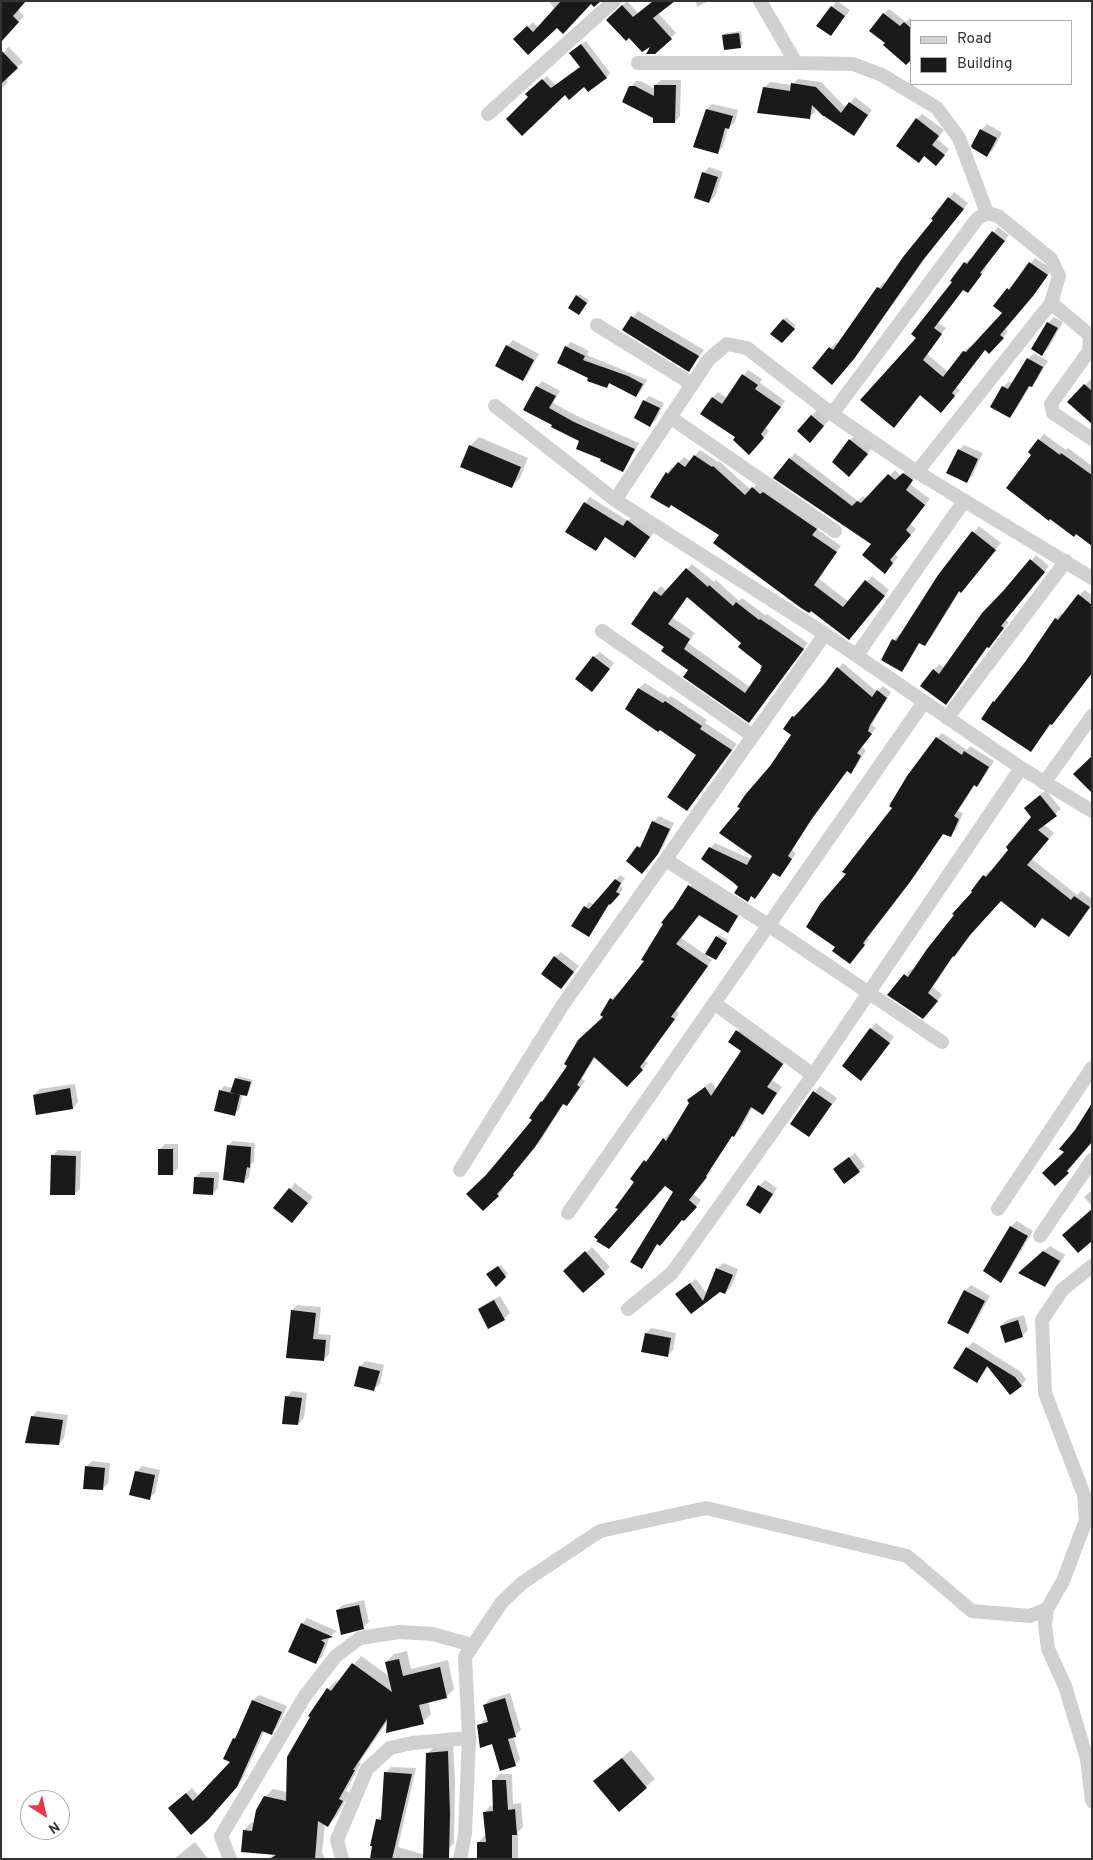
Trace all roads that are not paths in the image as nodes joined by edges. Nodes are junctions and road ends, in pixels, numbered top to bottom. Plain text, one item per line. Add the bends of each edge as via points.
1 (614, 1) edge
2 (760, 1) edge
3 (638, 63) dead end
4 (796, 63) junction
5 (488, 114) dead end
6 (987, 213) junction
7 (1051, 303) junction
8 (597, 325) dead end
9 (692, 384) junction
10 (495, 406) dead end
11 (832, 414) junction
12 (670, 417) junction
13 (1092, 439) edge
14 (917, 472) junction
15 (614, 500) junction
16 (964, 501) junction
17 (835, 531) dead end
18 (1066, 561) junction
19 (1092, 578) edge
20 (602, 631) dead end
21 (826, 634) junction
22 (857, 655) junction
23 (924, 702) junction
24 (1092, 716) edge
25 (947, 718) junction
26 (753, 736) junction
27 (1021, 768) junction
28 (1044, 782) junction
29 (1092, 811) edge
30 (666, 860) junction
31 (768, 925) junction
32 (869, 993) junction
33 (714, 1003) junction
34 (942, 1042) dead end
35 (1092, 1068) edge
36 (813, 1075) junction
37 (1092, 1160) edge
38 (460, 1170) dead end
39 (998, 1209) dead end
40 (568, 1213) dead end
41 (1040, 1236) dead end
42 (1092, 1266) edge
43 (628, 1309) dead end
44 (1047, 1609) junction
45 (472, 1645) junction
46 (469, 1738) junction
47 (1092, 1801) edge
48 (230, 1859) edge
49 (342, 1859) edge
50 (460, 1859) edge

1 - 5 street
2 - 4 street
3 - 4 street
4 - 6 street via 853,64 882,76 937,108 959,138
6 - 7 street via 998,216 1051,259 1059,276
6 - 11 street via 977,219
7 - 13 street via 1090,335 1089,351 1051,404 1053,413
7 - 14 street
8 - 9 street
9 - 11 street via 709,359 726,344 747,348
9 - 12 street
10 - 15 street
11 - 14 street
12 - 15 street
12 - 17 street
14 - 16 street
15 - 21 street
16 - 18 street
16 - 22 street
18 - 19 street
18 - 25 street
20 - 26 street
21 - 22 street
21 - 26 street
22 - 23 street
23 - 25 street
23 - 31 street
24 - 28 street
25 - 27 street
26 - 30 street
27 - 28 street
27 - 32 street
28 - 29 street
30 - 31 street
30 - 38 street via 562,1006
31 - 32 street
31 - 33 street
32 - 34 street
32 - 36 street
33 - 36 street
33 - 40 street
35 - 39 street
36 - 43 street via 672,1273
37 - 41 street
42 - 44 street via 1062,1290 1042,1320 1045,1393 1084,1495 1086,1520 1063,1581
44 - 45 street via 1030,1616 972,1611 908,1556 706,1508 600,1531 522,1583 502,1602
44 - 47 street via 1048,1648 1066,1686 1087,1759
45 - 46 street via 464,1657
45 - 48 street via 433,1634 399,1632 360,1638 336,1656 305,1696 221,1836
46 - 49 street via 390,1748 367,1769 337,1840
46 - 50 street via 465,1834

